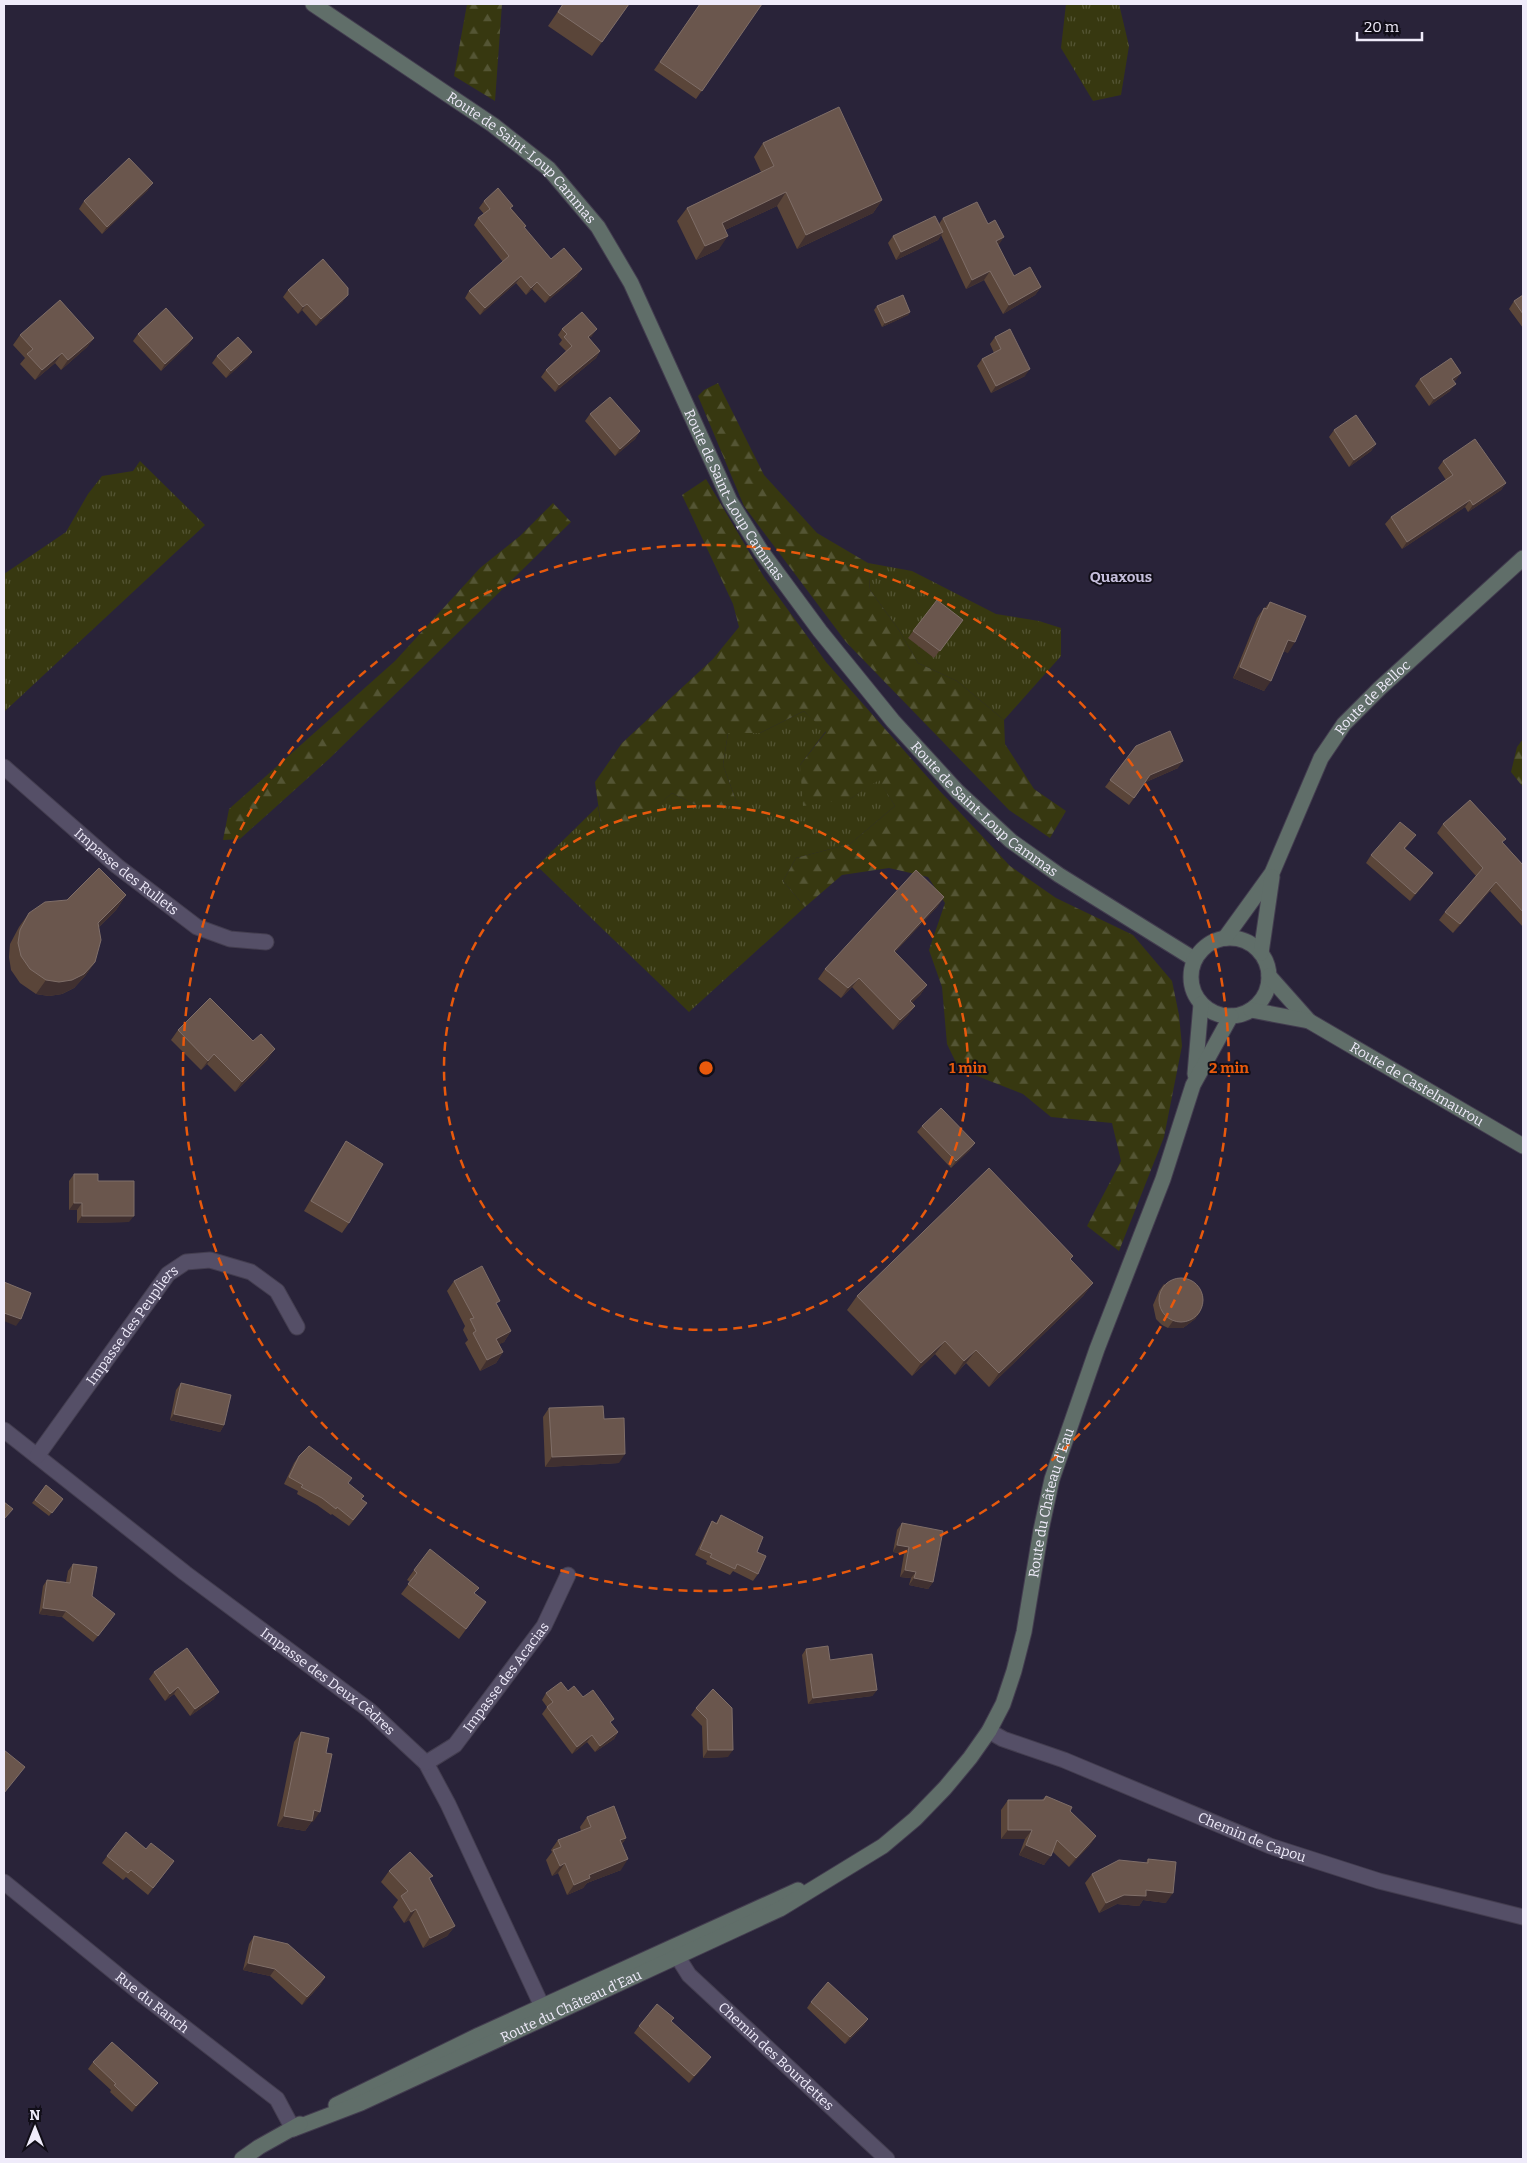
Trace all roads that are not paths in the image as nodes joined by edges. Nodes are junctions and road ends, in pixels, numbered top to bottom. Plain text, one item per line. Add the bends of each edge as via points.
1 (313, 4) edge
2 (1523, 558) edge
3 (4, 767) edge
4 (1272, 873) junction
5 (1225, 938) junction
6 (266, 942) dead end
7 (1261, 953) junction
8 (1194, 959) junction
9 (1269, 976) junction
10 (1200, 1004) junction
11 (1251, 1010) junction
12 (1231, 1016) junction
13 (1309, 1022) junction
14 (1193, 1085) junction
15 (1523, 1146) edge
16 (297, 1327) dead end
17 (4, 1430) edge
18 (37, 1456) junction
19 (568, 1575) dead end
20 (988, 1731) junction
21 (426, 1763) junction
22 (4, 1882) edge
23 (1523, 1917) edge
24 (675, 1952) junction
25 (544, 2013) junction
26 (293, 2128) junction
27 (242, 2159) edge
28 (886, 2159) edge

1 - 8 street, Route de Saint-Loup Cammas via 493,125 549,169 598,227 631,283 730,501 767,559 862,683 957,791 1011,841 1059,875
2 - 4 street, Route de Belloc via 1344,724 1321,758
3 - 6 street, Impasse des Rullets via 117,866 196,927 230,939
4 - 5 street, Route de Belloc
4 - 7 street, Route de Belloc
5 - 7 street via 1245,941
5 - 8 street, Route de Belloc via 1202,949
7 - 9 street, Route de Belloc
8 - 10 street via 1190,974 1192,990
9 - 11 street via 1264,996
9 - 13 street, Route de Castelmaurou
10 - 12 street via 1215,1013
10 - 14 street, Route du Château d'Eau
11 - 12 street
11 - 13 street, Route de Castelmaurou
12 - 14 street, Route du Château d'Eau
13 - 15 street, Route de Castelmaurou
14 - 20 street, Route du Château d'Eau via 1163,1179 1097,1349 1052,1479 1024,1632 1003,1704
16 - 18 street, Impasse des Peupliers via 277,1291 251,1272 210,1260 186,1262 168,1274
17 - 18 street, Impasse des Deux Cèdres
18 - 21 street, Impasse des Deux Cèdres via 185,1573 370,1710
19 - 21 street, Impasse des Acacias via 544,1626 455,1745
20 - 23 street, Chemin de Capou via 1270,1846 1379,1881
20 - 24 street, Route du Château d'Eau via 945,1788 883,1846 780,1910
21 - 25 street, Impasse des Deux Cèdres
22 - 26 street, Rue du Ranch via 140,1993 278,2099
24 - 25 street, Route du Château d'Eau
24 - 28 street, Chemin des Bourdettes via 689,1974
25 - 26 street, Route du Château d'Eau via 361,2103
26 - 27 street, Route du Château d'Eau

